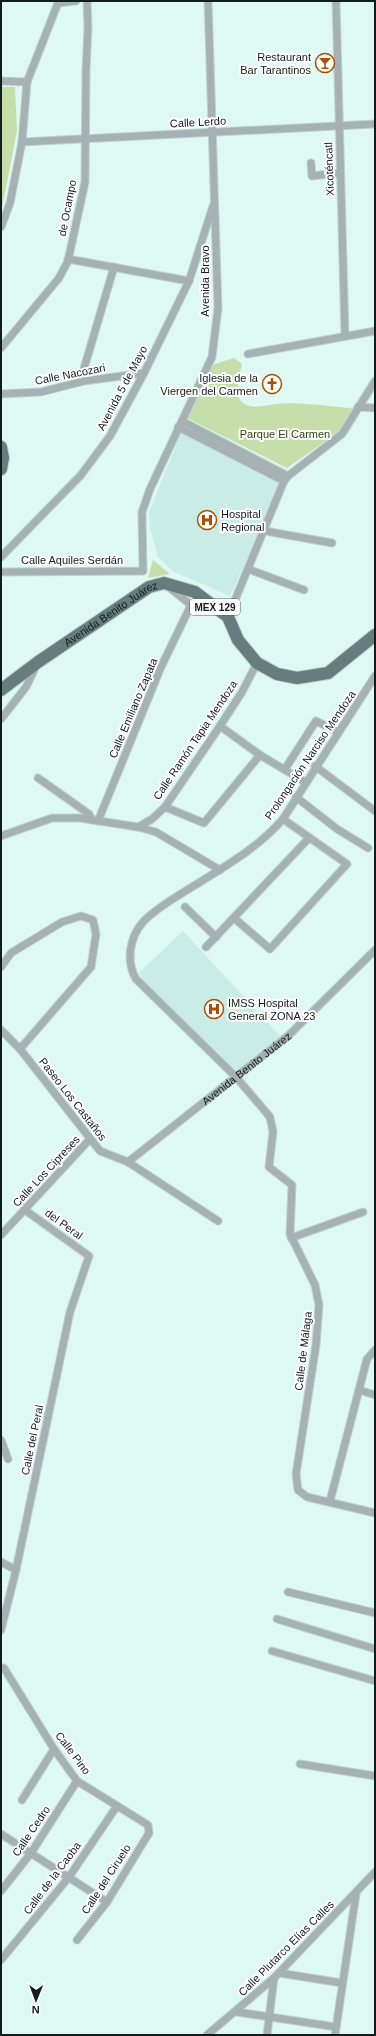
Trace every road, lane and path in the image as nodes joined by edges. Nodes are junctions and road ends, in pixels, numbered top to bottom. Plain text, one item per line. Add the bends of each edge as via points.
1 (76, 1) edge
2 (87, 1) edge
3 (208, 1) edge
4 (336, 1) edge
5 (1, 81) edge
6 (27, 82) junction
7 (375, 124) edge
8 (338, 126) junction
9 (213, 132) junction
10 (85, 139) junction
11 (22, 142) junction
12 (311, 163) dead end
13 (340, 173) junction
14 (215, 200) junction
15 (1, 227) edge
16 (68, 260) junction
17 (116, 269) junction
18 (188, 282) junction
19 (375, 331) edge
20 (345, 336) junction
21 (1, 348) edge
22 (248, 354) dead end
23 (144, 373) junction
24 (82, 381) junction
25 (375, 381) edge
26 (1, 394) edge
27 (358, 406) junction
28 (375, 408) edge
29 (180, 424) junction
30 (1, 447) edge
31 (1, 469) edge
32 (286, 478) junction
33 (264, 531) junction
34 (332, 543) dead end
35 (1, 557) edge
36 (248, 569) junction
37 (143, 571) joint
38 (1, 572) edge
39 (164, 583) junction
40 (304, 590) dead end
41 (191, 604) junction
42 (224, 614) junction
43 (375, 635) edge
44 (38, 662) junction
45 (257, 663) junction
46 (375, 676) edge
47 (1, 690) edge
48 (1, 719) edge
49 (220, 726) junction
50 (338, 732) junction
51 (260, 755) junction
52 (316, 766) junction
53 (284, 769) junction
54 (38, 778) dead end
55 (305, 782) junction
56 (296, 797) junction
57 (165, 807) junction
58 (375, 811) edge
59 (283, 818) junction
60 (95, 820) junction
61 (138, 827) junction
62 (1, 836) edge
63 (309, 838) junction
64 (368, 848) dead end
65 (220, 870) junction
66 (185, 907) dead end
67 (234, 918) junction
68 (216, 937) junction
69 (206, 947) dead end
70 (375, 950) edge
71 (1, 967) edge
72 (1, 1030) edge
73 (20, 1049) junction
74 (236, 1078) junction
75 (90, 1139) junction
76 (128, 1162) junction
77 (25, 1210) junction
78 (363, 1212) dead end
79 (218, 1221) dead end
80 (1, 1235) edge
81 (291, 1238) junction
82 (89, 1256) joint
83 (375, 1350) edge
84 (359, 1390) junction
85 (375, 1395) edge
86 (1, 1440) edge
87 (8, 1459) dead end
88 (330, 1501) junction
89 (375, 1513) edge
90 (1, 1562) edge
91 (16, 1570) junction
92 (288, 1592) dead end
93 (375, 1614) edge
94 (277, 1619) dead end
95 (1, 1630) edge
96 (375, 1649) edge
97 (272, 1651) dead end
98 (1, 1668) edge
99 (375, 1682) edge
100 (54, 1749) junction
101 (300, 1764) dead end
102 (375, 1776) edge
103 (77, 1781) junction
104 (22, 1800) dead end
105 (117, 1806) junction
106 (150, 1828) joint
107 (1, 1834) edge
108 (31, 1853) junction
109 (375, 1872) edge
110 (69, 1877) junction
111 (1, 1890) edge
112 (356, 1894) junction
113 (106, 1902) junction
114 (78, 1940) dead end
115 (1, 1960) edge
116 (277, 1975) junction
117 (342, 1983) junction
118 (236, 2012) junction
119 (269, 2017) junction
120 (336, 2027) junction
121 (208, 2035) edge
122 (267, 2035) edge
123 (335, 2035) edge

1 - 6 street via 58,3
2 - 10 street, de Ocampo
3 - 9 street, Avenida Bravo
4 - 8 street, Xicoténcatl
5 - 6 street
6 - 11 street
7 - 8 street, Calle Lerdo
8 - 9 street, Calle Lerdo
8 - 13 street, Xicoténcatl
9 - 10 street, Calle Lerdo
9 - 14 street, Avenida Bravo
10 - 11 street, Calle Lerdo
10 - 16 street, de Ocampo via 85,182
11 - 15 street via 10,203
12 - 13 street via 312,176
13 - 20 street, Xicoténcatl
14 - 18 street, Avenida 5 de Mayo
14 - 29 street, Avenida Bravo via 218,308 212,357
16 - 17 street
16 - 21 street, de Ocampo via 59,278
17 - 18 street
17 - 24 street
18 - 23 street, Avenida 5 de Mayo
19 - 20 street
20 - 22 street
23 - 24 street, Calle Nacozari
23 - 35 street, Avenida 5 de Mayo via 110,436 81,475
24 - 26 street, Calle Nacozari via 40,392
25 - 27 street
27 - 28 street
27 - 32 street via 342,434
29 - 32 street
29 - 37 street, Avenida Bravo via 142,512
30 - 31 main road
32 - 33 street
33 - 34 street
33 - 36 street
36 - 40 street
36 - 42 street
37 - 38 street, Calle Aquiles Serdán
39 - 41 street
39 - 42 main road, Avenida Benito Juárez / MEX 129 via 196,592
39 - 44 main road, Avenida Benito Juárez via 149,587
41 - 42 street
41 - 60 street, Calle Emiliano Zapata
42 - 45 main road, Avenida Benito Juárez / MEX 129 via 238,640
43 - 45 main road, Avenida Benito Juárez / MEX 129 via 328,673 297,678 277,674
44 - 47 main road, Avenida Benito Juárez
44 - 48 street via 26,687
45 - 49 street, Calle Ramón Tapia Mendoza
46 - 50 street, Prolongación Narciso Mendoza
49 - 51 street
49 - 57 street, Calle Ramón Tapia Mendoza
50 - 52 street, Prolongación Narciso Mendoza
50 - 53 street via 316,721
51 - 53 street
51 - 57 street via 204,823
52 - 55 street, Prolongación Narciso Mendoza
52 - 58 street
53 - 55 street
54 - 60 street
55 - 56 street, Prolongación Narciso Mendoza
56 - 59 street, Prolongación Narciso Mendoza
56 - 64 street via 336,829
57 - 61 street, Calle Ramón Tapia Mendoza
59 - 63 street
59 - 65 street, Prolongación Narciso Mendoza via 268,836
60 - 61 street
60 - 62 street via 52,818
61 - 65 street via 156,832
63 - 67 street
63 - 67 street via 347,864 270,949
65 - 74 street, Prolongación Narciso Mendoza via 170,901 143,922 134,936 129,960 136,979
66 - 68 street
67 - 68 street
68 - 69 street
70 - 74 street, Avenida Benito Juárez via 289,1035
71 - 73 street via 11,953 62,922 81,916 93,920 96,934 91,967
72 - 73 street, Paseo Los Castaños
73 - 75 street, Paseo Los Castaños
74 - 76 street, Avenida Benito Juárez
74 - 81 street, Calle de Málaga via 270,1117 273,1132 269,1167 292,1185 289,1228
75 - 76 street, Paseo Los Castaños via 100,1150
75 - 77 street, Calle Los Cipreses
76 - 79 street, Paseo Los Castaños
77 - 80 street, Calle Los Cipreses
77 - 82 street, del Peral
78 - 81 street
81 - 88 street, Calle de Málaga via 315,1285 319,1305 316,1345 296,1474 298,1490 307,1497
82 - 91 street, Calle del Peral via 70,1312
83 - 84 street via 367,1359
84 - 85 street
84 - 88 street
86 - 87 street
88 - 89 street
90 - 91 street
91 - 95 street, Calle del Peral
92 - 93 street
94 - 96 street
97 - 99 street
98 - 100 street, Calle Pino via 4,1668
100 - 103 street, Calle Pino
100 - 104 street
101 - 102 street
103 - 105 street, Calle Pino
103 - 108 street, Calle Cedro
105 - 106 street, Calle Pino
105 - 110 street, Calle de la Caoba
106 - 113 street, Calle del Ciruelo
107 - 108 street
108 - 110 street
108 - 111 street, Calle Cedro
109 - 112 street, Calle Plutarco Elías Calles
110 - 113 street
110 - 115 street, Calle de la Caoba
112 - 116 street, Calle Plutarco Elías Calles
112 - 117 street
113 - 114 street, Calle del Ciruelo
116 - 117 street
116 - 118 street, Calle Plutarco Elías Calles
116 - 119 street
117 - 120 street
118 - 119 street
118 - 121 street, Calle Plutarco Elías Calles
119 - 120 street
119 - 122 street
120 - 123 street

